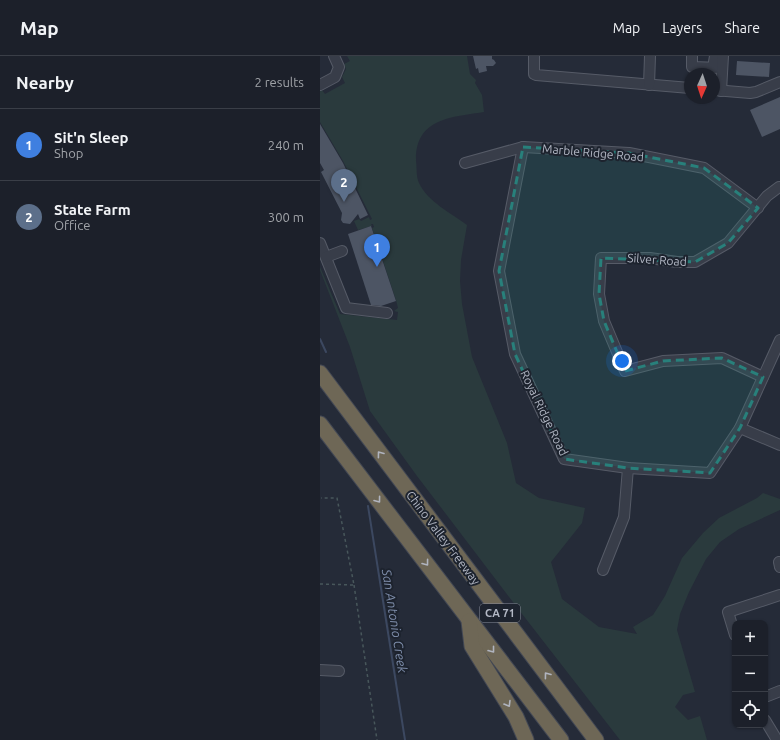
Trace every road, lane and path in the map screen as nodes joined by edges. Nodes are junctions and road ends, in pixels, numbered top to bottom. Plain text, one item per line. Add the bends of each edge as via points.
1 (334, 56) edge
2 (534, 56) edge
3 (650, 56) edge
4 (692, 56) edge
5 (715, 56) edge
6 (723, 56) edge
7 (718, 68) junction
8 (780, 82) edge
9 (320, 85) edge
10 (648, 85) junction
11 (684, 88) edge
12 (720, 90) edge
13 (523, 147) junction
14 (465, 163) dead end
15 (779, 187) edge
16 (758, 208) junction
17 (320, 243) edge
18 (342, 251) dead end
19 (326, 257) junction
20 (387, 313) dead end
21 (780, 340) edge
22 (320, 373) edge
23 (763, 377) junction
24 (320, 424) edge
25 (740, 428) junction
26 (780, 445) edge
27 (628, 468) junction
28 (321, 498) edge
29 (603, 570) dead end
30 (320, 584) edge
31 (354, 585) junction
32 (780, 595) edge
33 (468, 620) junction
34 (732, 625) edge
35 (320, 670) edge
36 (339, 671) dead end
37 (780, 691) edge
38 (768, 696) edge
39 (565, 699) junction
40 (768, 725) edge
41 (377, 740) edge
42 (526, 740) edge
43 (561, 740) edge
44 (596, 740) edge
45 (605, 740) edge
46 (777, 740) edge

1 - 9 street via 339,67 336,77
2 - 10 street via 536,75
3 - 10 street
4 - 7 street via 692,67
5 - 7 street
6 - 7 street
8 - 12 street via 756,92
10 - 11 street
13 - 14 street, Marble Ridge Road
13 - 16 street, Marble Ridge Road via 629,153 704,168
13 - 27 street, Royal Ridge Road via 499,271 515,354 564,460
15 - 16 street, Silver Road via 767,196
16 - 23 street, Silver Road via 728,243 695,262 650,258 601,258 599,294 604,321 625,370 663,361 722,358
17 - 19 street
18 - 19 street
19 - 20 street via 346,308
21 - 23 street, Royal Ridge Road
39 -> 22 highway, Chino Valley Freeway / CA 71
23 - 25 street, Royal Ridge Road
24 -> 33 highway, CA 71
25 - 26 street
25 - 27 street, Royal Ridge Road via 710,473
27 - 29 street via 624,517
28 - 31 path via 337,498
30 - 31 path
31 - 41 path
32 - 34 street via 728,612
33 -> 42 highway via 472,646 516,717
33 -> 43 highway, CA 71
35 - 36 street
37 - 38 street
39 - 44 highway, Chino Valley Freeway / CA 71
39 - 45 highway
40 - 46 street

